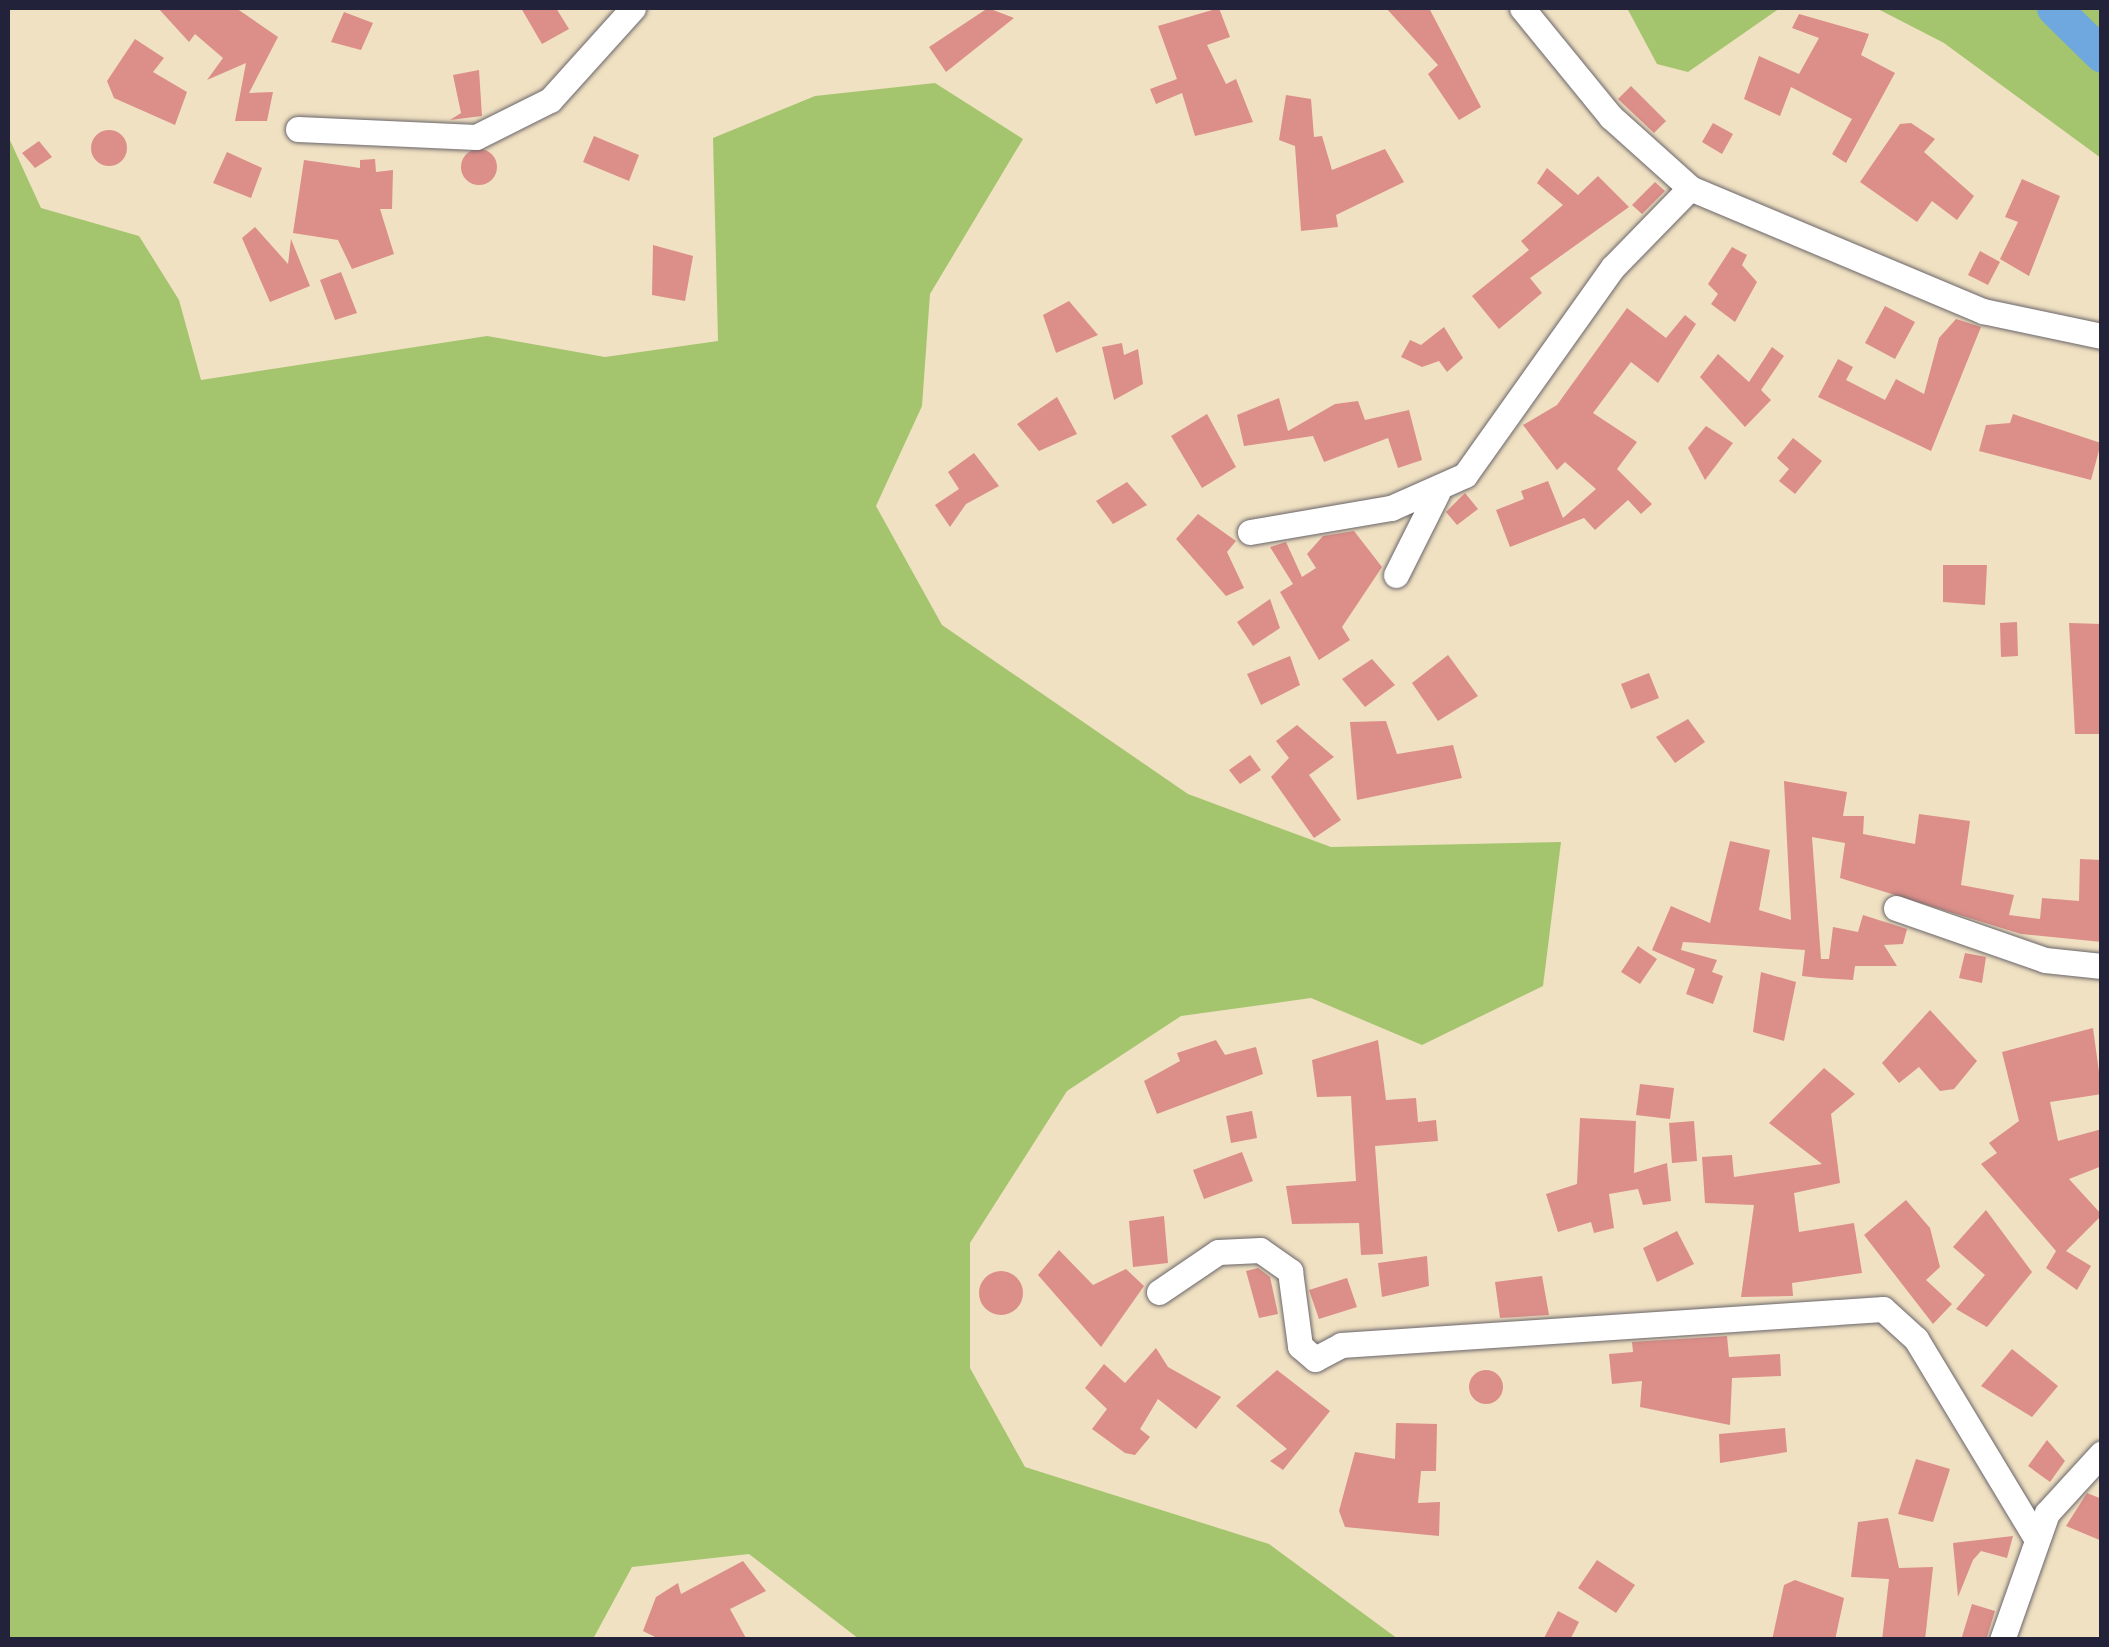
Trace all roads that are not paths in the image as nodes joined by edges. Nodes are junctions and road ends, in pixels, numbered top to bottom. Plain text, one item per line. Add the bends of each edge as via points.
1 (633, 8) edge
2 (1522, 8) edge
3 (298, 129) dead end
4 (1690, 188) junction
5 (2102, 336) edge
6 (1437, 494) junction
7 (1250, 532) dead end
8 (1396, 575) dead end
9 (1896, 908) dead end
10 (2102, 966) edge
11 (1159, 1292) dead end
12 (2102, 1453) edge
13 (2035, 1536) junction
14 (2002, 1640) edge

1 - 3 street via 550,100 476,137
2 - 4 street via 1611,117
4 - 5 street via 1953,300
4 - 6 street via 1614,267 1466,475
6 - 7 street
6 - 8 street
9 - 10 street via 2045,960
11 - 13 street via 1218,1252 1260,1250 1290,1272 1300,1346 1315,1359 1341,1345 1883,1309 1916,1339
12 - 13 street
13 - 14 street

